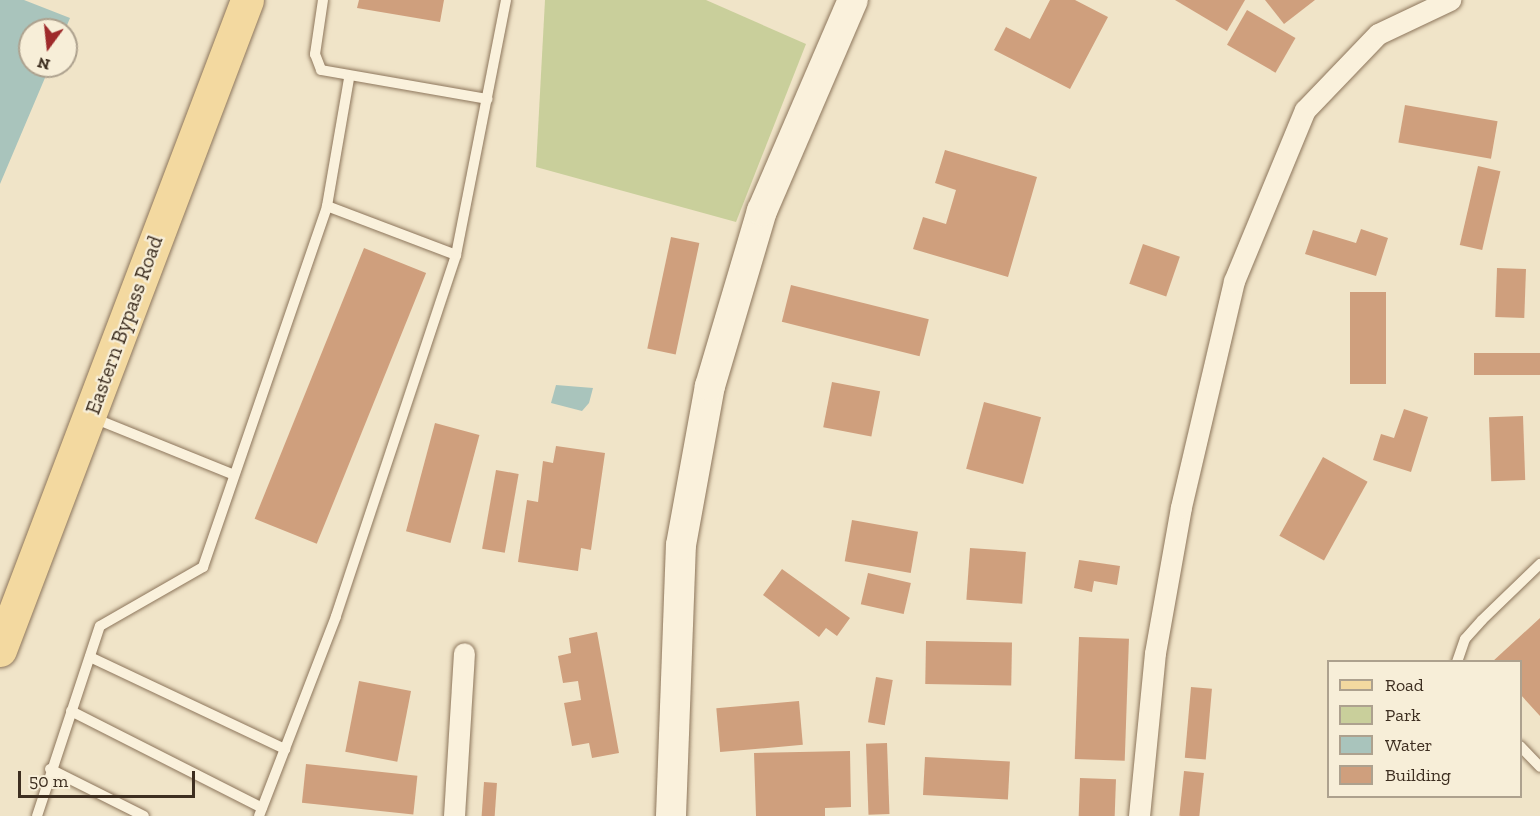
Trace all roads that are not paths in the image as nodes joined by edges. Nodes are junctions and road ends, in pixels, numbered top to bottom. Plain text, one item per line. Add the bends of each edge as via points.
1 (247, 0) edge
2 (323, 0) edge
3 (506, 0) edge
4 (853, 0) edge
5 (1450, 0) edge
6 (349, 79) junction
7 (488, 99) junction
8 (327, 206) junction
9 (456, 255) junction
10 (91, 417) junction
11 (232, 474) junction
12 (1540, 564) edge
13 (0, 650) edge
14 (464, 653) dead end
15 (90, 657) junction
16 (1458, 660) edge
17 (70, 711) junction
18 (1522, 747) edge
19 (285, 749) junction
20 (1540, 767) edge
21 (50, 769) junction
22 (260, 812) edge
23 (37, 816) edge
24 (144, 816) edge
25 (454, 816) edge
26 (670, 816) edge
27 (1139, 816) edge

1 - 10 main road, Eastern Bypass Road
2 - 6 lane via 317,65
3 - 7 lane
4 - 26 street via 762,211 710,386 681,545
5 - 27 street via 1378,34 1305,110 1246,249 1181,507 1155,653
6 - 7 lane
6 - 8 lane
7 - 9 lane
8 - 9 lane
8 - 11 lane
9 - 19 lane via 336,615
10 - 11 lane
10 - 13 main road, Eastern Bypass Road
11 - 15 lane via 203,567 189,580 110,616
12 - 16 lane via 1470,633
14 - 25 street
15 - 17 lane
15 - 19 lane
17 - 21 lane
17 - 22 lane
18 - 20 lane
19 - 22 lane
21 - 23 lane
21 - 24 lane

